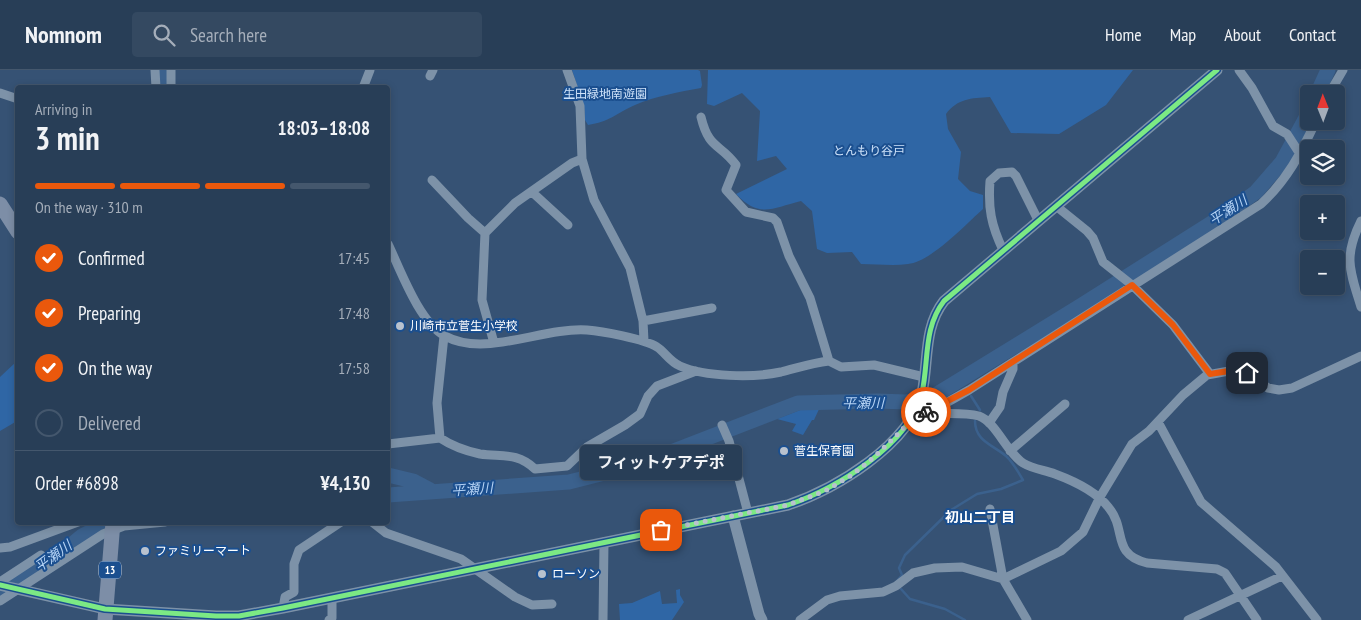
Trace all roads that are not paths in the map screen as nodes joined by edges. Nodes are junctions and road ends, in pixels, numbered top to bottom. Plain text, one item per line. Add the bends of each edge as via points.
1 (155, 70) edge
2 (171, 70) edge
3 (370, 70) edge
4 (567, 70) edge
5 (1217, 70) edge
6 (1239, 70) edge
7 (1343, 70) edge
8 (156, 85) edge
9 (171, 85) edge
10 (364, 85) edge
11 (1334, 85) edge
12 (0, 93) edge
13 (15, 98) edge
14 (701, 117) dead end
15 (1300, 154) joint
16 (582, 158) junction
17 (432, 180) dead end
18 (532, 192) junction
19 (0, 204) edge
20 (1056, 206) junction
21 (1038, 220) junction
22 (1361, 221) edge
23 (568, 225) dead end
24 (15, 227) edge
25 (486, 233) junction
26 (390, 248) edge
27 (1003, 250) junction
28 (1130, 284) junction
29 (1361, 307) edge
30 (712, 308) dead end
31 (643, 321) junction
32 (444, 336) junction
33 (644, 341) junction
34 (494, 343) junction
35 (1361, 356) edge
36 (829, 361) junction
37 (1013, 362) junction
38 (696, 371) junction
39 (1210, 374) junction
40 (924, 377) junction
41 (1065, 404) dead end
42 (917, 412) junction
43 (1158, 422) junction
44 (989, 424) junction
45 (723, 426) dead end
46 (440, 438) junction
47 (390, 444) edge
48 (1010, 451) junction
49 (1100, 498) junction
50 (990, 509) dead end
51 (748, 513) junction
52 (734, 516) junction
53 (70, 525) edge
54 (134, 525) edge
55 (337, 525) edge
56 (376, 525) edge
57 (113, 527) edge
58 (604, 542) junction
59 (0, 548) edge
60 (41, 555) dead end
61 (474, 568) junction
62 (1282, 576) junction
63 (1004, 580) junction
64 (0, 584) edge
65 (17, 589) junction
66 (1241, 596) junction
67 (332, 598) junction
68 (0, 601) edge
69 (552, 604) dead end
70 (283, 608) junction
71 (105, 615) edge
72 (1199, 618) edge
73 (329, 620) edge
74 (603, 620) edge
75 (762, 620) edge
76 (800, 620) edge
77 (1027, 620) edge
78 (1188, 620) edge
79 (1257, 620) edge
80 (1317, 620) edge

1 - 8 street
2 - 9 street
3 - 10 street
4 - 16 street via 580,106
5 - 20 street
6 - 15 street via 1273,126 1288,134
7 - 11 street
12 - 13 street
14 - 36 street via 712,144 736,165 726,190 746,212 774,218 777,222 810,298
15 - 28 street via 1283,181 1261,204
16 - 18 street
16 - 31 street via 594,200 630,268
17 - 25 street
18 - 23 street via 548,213
18 - 25 street via 515,203
19 - 24 main road
20 - 21 street
20 - 28 street via 1087,231 1103,262
21 - 27 street
21 - 27 street via 1012,172 999,173 990,181 988,206
22 - 29 street via 1348,262
25 - 34 street via 482,300
26 - 32 street via 422,315
27 - 40 street via 951,293 937,310 929,334
28 - 37 street
28 - 39 street via 1173,325
30 - 31 street
31 - 33 street
32 - 34 street via 469,345
32 - 46 street via 437,403
33 - 34 street via 586,330
33 - 38 street via 658,347 679,366
35 - 39 street via 1292,388 1278,390 1268,388 1247,373
36 - 38 street via 779,372 731,375
36 - 40 street via 841,367 874,365
37 - 42 street via 946,403
37 - 44 street via 1000,407
38 - 46 street via 657,386 648,396 640,414 587,448 567,466 535,469 525,460 481,454
39 - 43 street via 1183,395
40 - 42 street
41 - 48 street
42 - 44 street via 980,417
42 - 51 street via 873,458 836,484 788,505
43 - 49 street via 1132,444
43 - 62 street via 1201,502 1266,557
44 - 48 street
45 - 51 street
46 - 47 street
48 - 49 street via 1028,465 1069,480
49 - 63 street via 1083,532 1074,541
49 - 66 street via 1111,509 1127,554 1137,561 1217,568 1225,573
50 - 63 street
51 - 52 street
52 - 58 street
52 - 75 street
53 - 59 street
54 - 57 street
55 - 70 street via 295,556 294,592 285,598
56 - 61 street via 386,532 461,559
57 - 65 street
57 - 71 main road, 13
58 - 61 street
58 - 74 street
60 - 64 street
61 - 67 street
61 - 69 street via 532,606
62 - 66 street
62 - 80 street
63 - 76 street via 962,567 935,568 913,573 883,592 827,600
63 - 77 street
64 - 65 street
65 - 68 street
65 - 71 street
66 - 72 street
66 - 79 street
67 - 70 street
67 - 73 street via 332,618
70 - 71 street via 239,616
72 - 78 street

